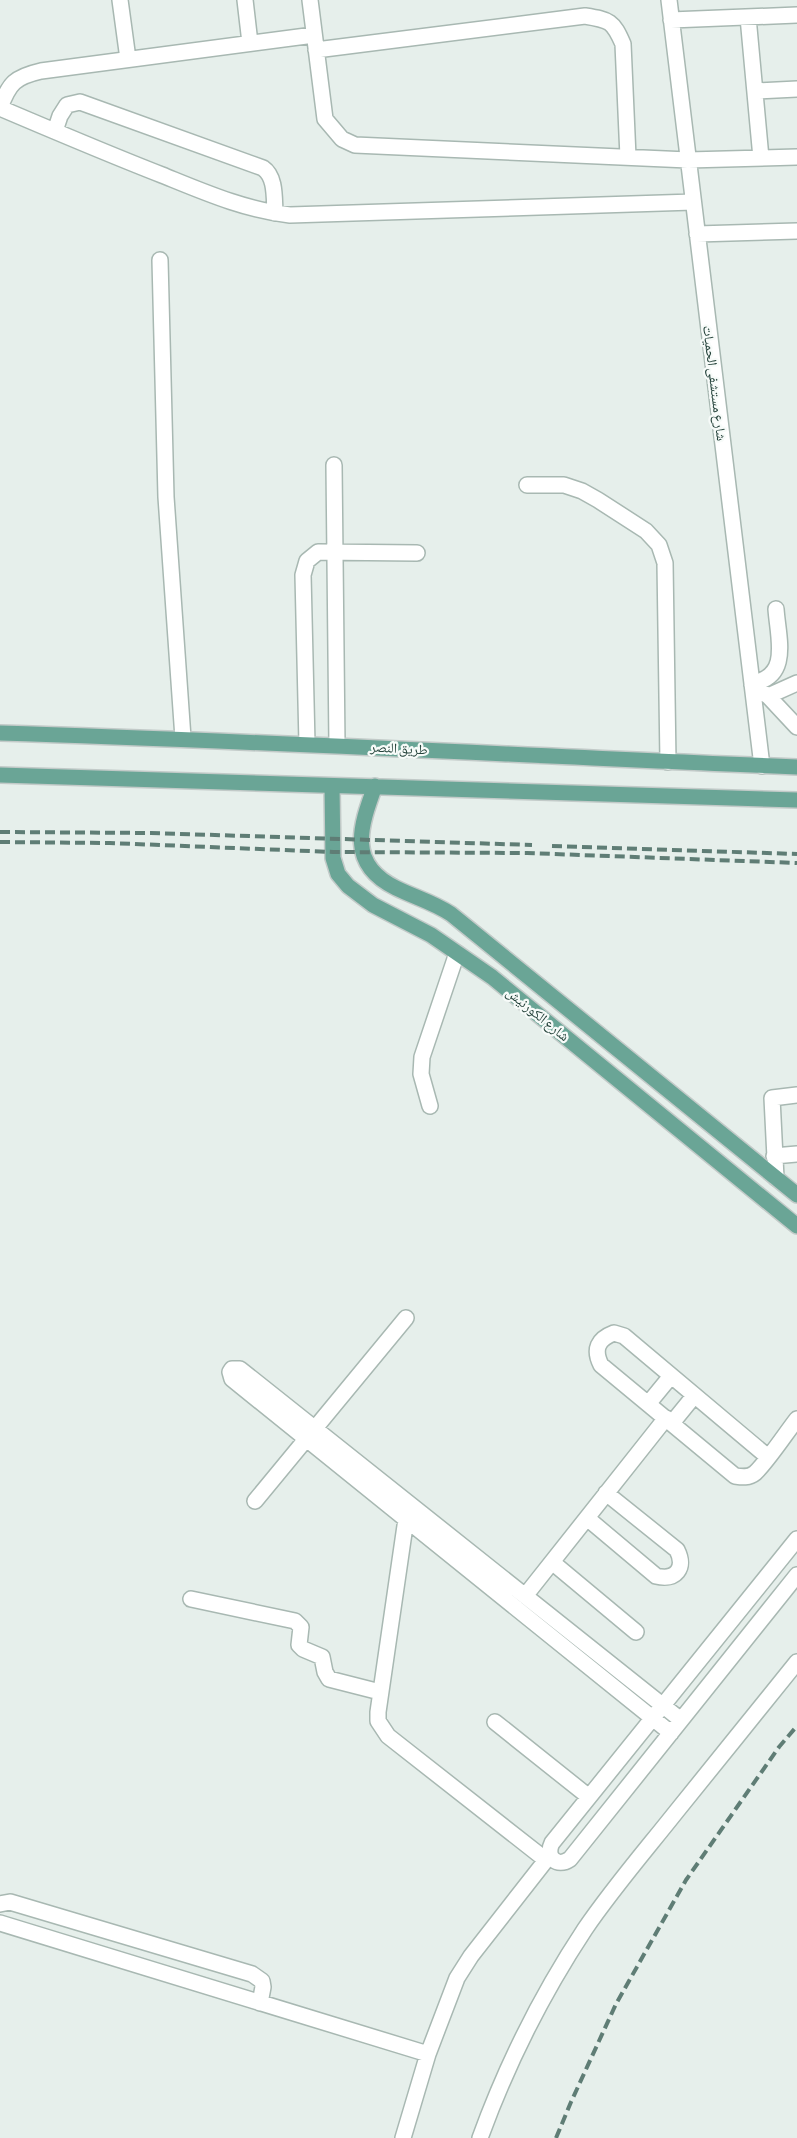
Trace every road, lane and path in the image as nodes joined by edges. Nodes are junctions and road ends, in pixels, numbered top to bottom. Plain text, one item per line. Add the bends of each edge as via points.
1 (120, 0) edge
2 (245, 0) edge
3 (310, 0) edge
4 (669, 0) edge
5 (797, 15) edge
6 (748, 17) junction
7 (671, 20) junction
8 (314, 35) junction
9 (250, 43) junction
10 (316, 50) junction
11 (128, 60) junction
12 (797, 89) edge
13 (755, 91) junction
14 (0, 108) edge
15 (55, 131) junction
16 (628, 157) junction
17 (797, 157) edge
18 (761, 158) junction
19 (688, 160) junction
20 (693, 202) junction
21 (275, 213) junction
22 (797, 231) edge
23 (697, 234) junction
24 (160, 260) dead end
25 (334, 465) dead end
26 (527, 485) dead end
27 (335, 552) junction
28 (417, 552) dead end
29 (776, 609) dead end
30 (797, 683) edge
31 (752, 684) junction
32 (768, 696) junction
33 (797, 727) edge
34 (0, 733) edge
35 (183, 738) junction
36 (307, 744) junction
37 (337, 745) junction
38 (668, 762) junction
39 (762, 766) junction
40 (797, 767) edge
41 (0, 775) edge
42 (332, 786) junction
43 (375, 786) junction
44 (797, 800) edge
45 (474, 933) junction
46 (457, 953) junction
47 (797, 1095) edge
48 (430, 1106) dead end
49 (797, 1154) edge
50 (774, 1156) junction
51 (776, 1178) junction
52 (797, 1195) edge
53 (797, 1226) edge
54 (406, 1318) dead end
55 (671, 1376) junction
56 (694, 1396) junction
57 (648, 1404) junction
58 (797, 1419) edge
59 (669, 1421) junction
60 (311, 1434) junction
61 (768, 1457) junction
62 (606, 1493) junction
63 (255, 1501) dead end
64 (586, 1518) junction
65 (416, 1522) junction
66 (797, 1539) edge
67 (552, 1562) junction
68 (797, 1576) edge
69 (191, 1599) dead end
70 (524, 1601) junction
71 (636, 1632) dead end
72 (797, 1662) edge
73 (380, 1692) junction
74 (663, 1706) junction
75 (653, 1718) junction
76 (681, 1720) junction
77 (495, 1722) dead end
78 (671, 1733) junction
79 (589, 1797) junction
80 (548, 1858) junction
81 (0, 1904) edge
82 (0, 1922) edge
83 (260, 2003) junction
84 (428, 2054) junction
85 (403, 2138) edge
86 (480, 2138) edge

1 - 11 street
2 - 9 street
3 - 8 street
4 - 7 street, شارع مستشفى الحميات
5 - 6 street
6 - 7 street
6 - 13 street
7 - 19 street, شارع مستشفى الحميات
8 - 9 street
8 - 10 street
9 - 11 street
10 - 16 street via 325,119 342,139 355,145
10 - 16 street via 585,16 604,19 616,27 623,44
11 - 14 street via 21,76 7,89
12 - 13 street
13 - 18 street
14 - 15 street
15 - 21 street via 237,204
15 - 21 street via 67,105 80,102 263,168 272,178
16 - 19 street
17 - 18 street
18 - 19 street
19 - 20 street, شارع مستشفى الحميات
20 - 21 street
20 - 23 street, شارع مستشفى الحميات
22 - 23 street
23 - 31 street, شارع مستشفى الحميات
24 - 35 street via 166,497
25 - 27 street
26 - 38 street via 564,485 582,491 646,531 659,545 665,563
27 - 28 street
27 - 36 street via 318,552 307,562 303,575
27 - 37 street
29 - 31 street via 779,662 770,678
30 - 32 street
31 - 32 street
31 - 39 street, شارع مستشفى الحميات
32 - 33 street
34 - 35 main road, طريق النصر
35 - 36 main road, طريق النصر
36 - 37 main road, طريق النصر
37 - 38 main road, طريق النصر
38 - 39 main road, طريق النصر
39 - 40 main road, طريق النصر
41 - 42 main road
42 - 43 main road
42 - 46 main road, شارع الكورنيش via 333,858 342,880 373,905
43 - 44 main road
43 - 45 main road, شارع الكورنيش via 360,833 365,857 372,868 388,884 441,907
45 - 46 main road
45 - 51 main road, شارع الكورنيش
46 - 48 street via 422,1057 421,1074
46 - 53 main road, شارع الكورنيش via 492,977
47 - 50 street via 772,1098
49 - 50 street
50 - 51 street
51 - 52 main road, شارع الكورنيش
54 - 60 street
55 - 56 street
55 - 57 street
55 - 57 street via 624,1336 614,1333 604,1337 598,1345 601,1365
56 - 59 street
56 - 61 street
57 - 59 street
58 - 61 street
59 - 61 street via 735,1476 754,1473
59 - 62 street
60 - 60 street via 240,1369 232,1368 232,1379
60 - 63 street
60 - 65 street
62 - 64 street
62 - 64 street via 677,1550 681,1558 680,1568 665,1578 656,1576
64 - 67 street
65 - 70 street
65 - 73 street
66 - 74 street
67 - 70 street
67 - 71 street
68 - 76 street
69 - 73 street via 294,1621 301,1627 299,1645 322,1657 329,1679
70 - 74 street
70 - 75 street
72 - 86 street via 623,1878 586,1929 521,2040 494,2097
73 - 80 street via 378,1721 388,1736
74 - 75 street
74 - 76 street
75 - 78 street
75 - 79 street
76 - 78 street
77 - 79 street
78 - 80 street via 570,1859 559,1863
79 - 80 street via 552,1843
80 - 84 street via 464,1966
81 - 83 street via 10,1902 252,1974 262,1981
82 - 83 street
83 - 84 street
84 - 85 street

